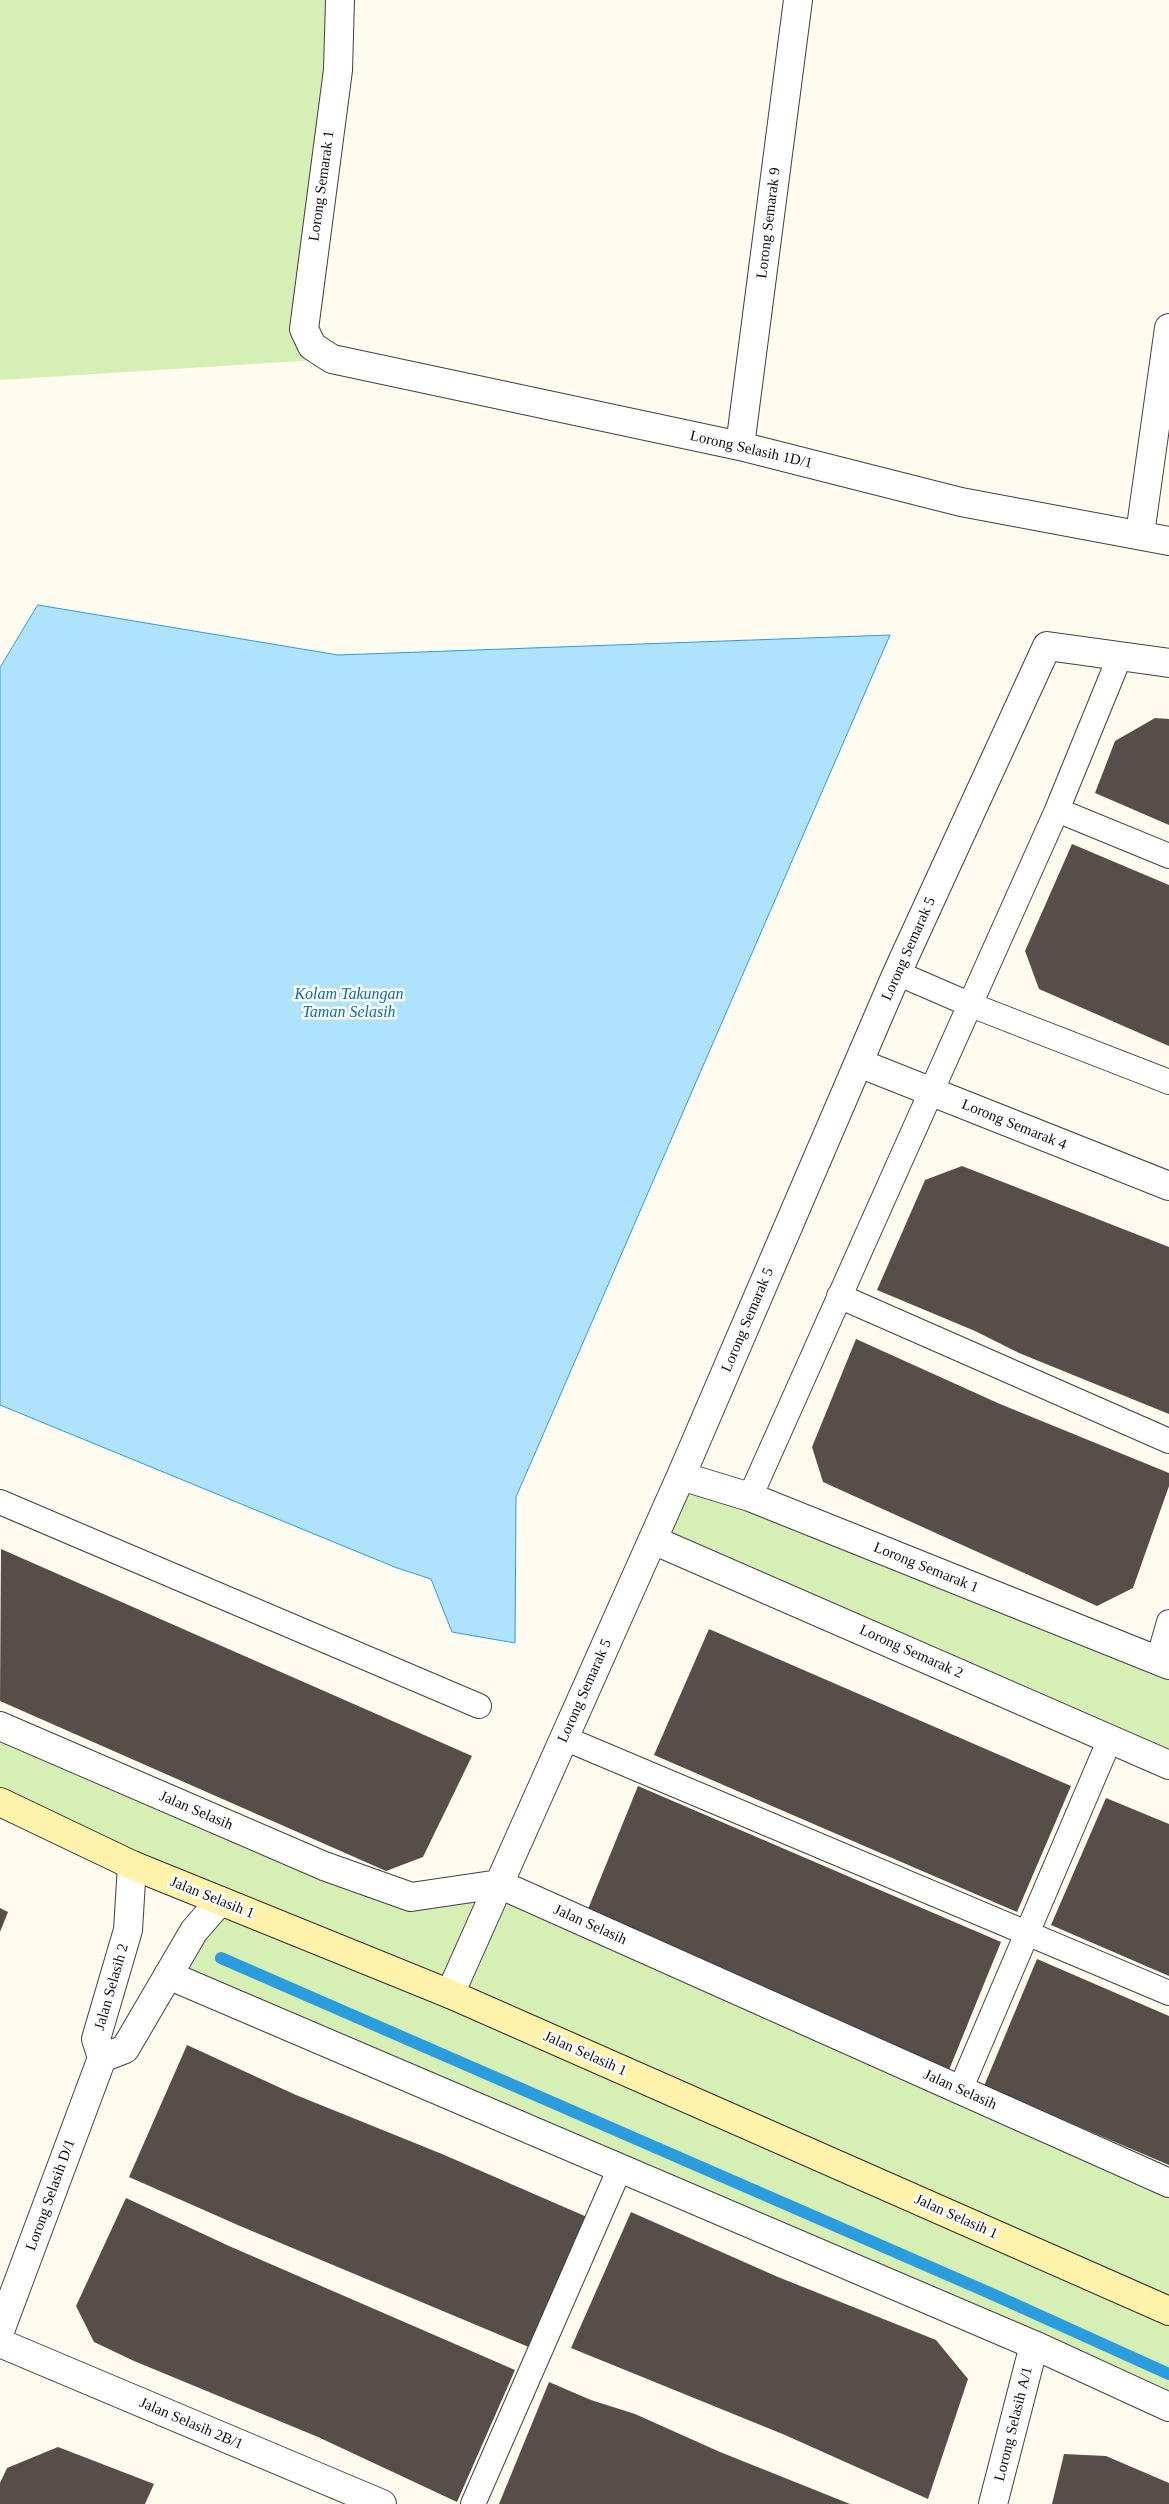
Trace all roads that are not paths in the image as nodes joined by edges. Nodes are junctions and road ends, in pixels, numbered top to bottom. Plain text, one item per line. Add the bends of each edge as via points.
1 (340, 0) edge
2 (798, 0) edge
3 (1169, 328) edge
4 (332, 359) joint
5 (740, 446) junction
6 (1140, 534) junction
7 (1169, 541) edge
8 (1120, 656) junction
9 (1169, 663) edge
10 (1057, 810) junction
11 (1169, 856) edge
12 (897, 974) junction
13 (971, 1005) junction
14 (859, 1063) junction
15 (1169, 1082) edge
16 (932, 1092) junction
17 (1169, 1186) edge
18 (839, 1296) junction
19 (1169, 1441) edge
20 (681, 1476) junction
21 (750, 1498) junction
22 (0, 1502) edge
23 (653, 1540) junction
24 (1169, 1622) edge
25 (1163, 1663) edge
26 (479, 1706) dead end
27 (0, 1726) edge
28 (564, 1738) junction
29 (1110, 1739) junction
30 (1169, 1764) edge
31 (0, 1802) edge
32 (132, 1865) junction
33 (499, 1884) junction
34 (220, 1902) junction
35 (1027, 1932) junction
36 (168, 1975) junction
37 (1169, 1993) edge
38 (450, 1994) junction
39 (102, 2058) junction
40 (960, 2090) junction
41 (620, 2168) junction
42 (1169, 2183) edge
43 (1169, 2310) edge
44 (0, 2331) edge
45 (0, 2343) edge
46 (1034, 2345) junction
47 (1169, 2407) edge
48 (377, 2503) edge
49 (473, 2504) edge
50 (993, 2504) edge

1 - 4 street, Lorong Semarak 1 via 338,70 304,329 312,346
2 - 5 street, Lorong Semarak 9
3 - 6 street
4 - 5 street, Lorong Selasih 1D/1
5 - 6 street, Lorong Selasih 1D/1 via 961,502
6 - 7 street, Lorong Selasih 1D/1
8 - 9 street
8 - 10 lane
8 - 12 street, Lorong Semarak 5 via 1047,646
10 - 11 lane
10 - 13 lane
12 - 13 lane
12 - 14 street, Lorong Semarak 5
13 - 15 lane
13 - 16 lane
14 - 16 street, Lorong Semarak 4
14 - 20 street, Lorong Semarak 5
16 - 17 street, Lorong Semarak 4
16 - 18 lane
18 - 19 lane
18 - 21 lane
20 - 21 street, Lorong Semarak 1
20 - 23 street, Lorong Semarak 5
21 - 25 street, Lorong Semarak 1
22 - 26 lane
23 - 28 street, Lorong Semarak 5
23 - 29 street, Lorong Semarak 2
24 - 25 lane
27 - 33 street, Jalan Selasih via 324,1866 411,1897
28 - 33 street, Lorong Semarak 5
28 - 35 lane
29 - 30 street, Lorong Semarak 2
29 - 35 lane
31 - 32 street, Jalan Selasih 1
32 - 34 street, Jalan Selasih 1
32 - 39 street, Jalan Selasih 2 via 128,1930 96,2039
33 - 38 street, Lorong Semarak 5
33 - 40 street, Jalan Selasih
34 - 36 street, Jalan Selasih 2 via 194,1932
34 - 38 street, Jalan Selasih 1
35 - 37 lane
35 - 40 lane
36 - 39 street, Jalan Selasih 2 via 124,2049
36 - 41 street
38 - 43 street, Jalan Selasih 1
39 - 44 street, Lorong Selasih D/1
40 - 42 street, Jalan Selasih
41 - 46 street
41 - 49 lane
45 - 48 street, Jalan Selasih 2B/1
46 - 47 street
46 - 50 street, Lorong Selasih A/1

